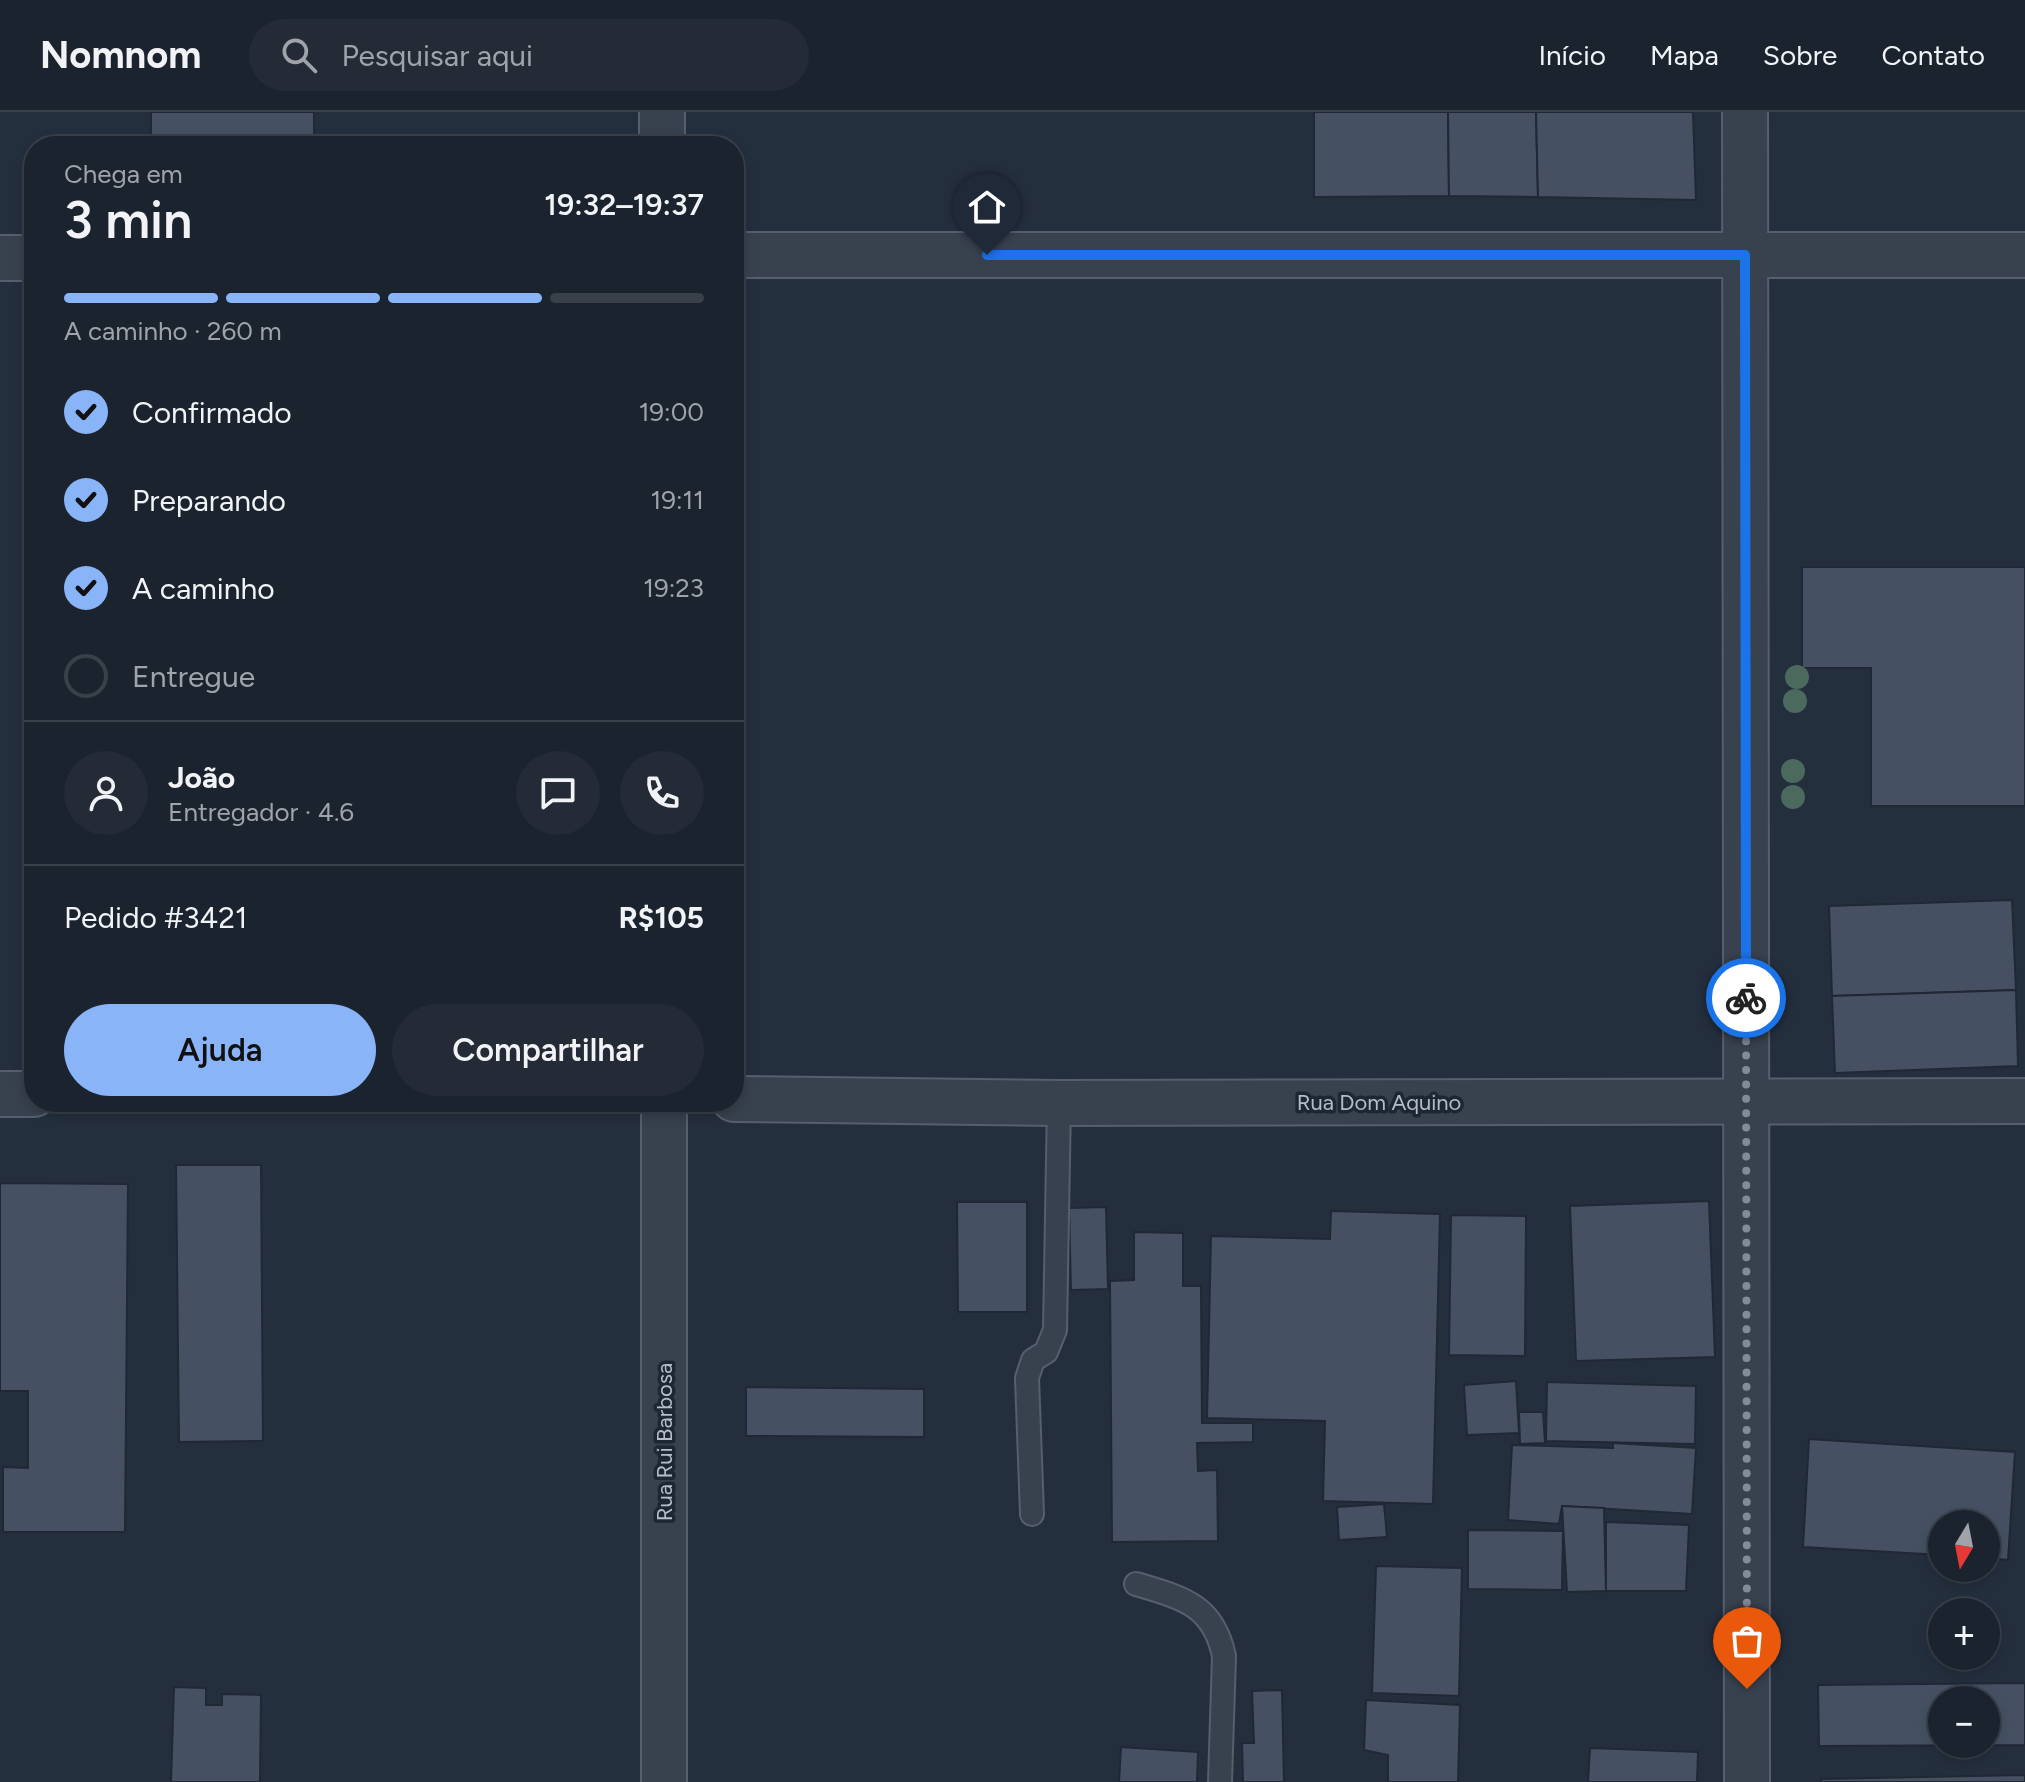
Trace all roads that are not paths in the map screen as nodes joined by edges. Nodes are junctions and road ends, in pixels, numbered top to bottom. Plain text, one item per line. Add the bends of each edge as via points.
1 (662, 112) edge
2 (1745, 112) edge
3 (662, 136) edge
4 (744, 255) edge
5 (1745, 255) junction
6 (2025, 255) edge
7 (0, 258) edge
8 (24, 258) edge
9 (0, 1094) edge
10 (24, 1094) edge
11 (744, 1099) edge
12 (1747, 1100) junction
13 (2025, 1101) edge
14 (1059, 1103) junction
15 (664, 1112) edge
16 (1032, 1514) dead end
17 (1136, 1584) dead end
18 (664, 1782) edge
19 (1220, 1782) edge
20 (1747, 1782) edge

1 - 3 street
2 - 5 street
4 - 5 street
5 - 6 street
5 - 12 street
7 - 8 street
9 - 10 street
11 - 14 street, Rua Dom Aquino
12 - 13 street, Rua Dom Aquino
12 - 14 street, Rua Dom Aquino
12 - 20 street
14 - 16 lane via 1055,1330 1027,1378
15 - 18 street, Rua Rui Barbosa
17 - 19 lane via 1184,1598 1220,1637

